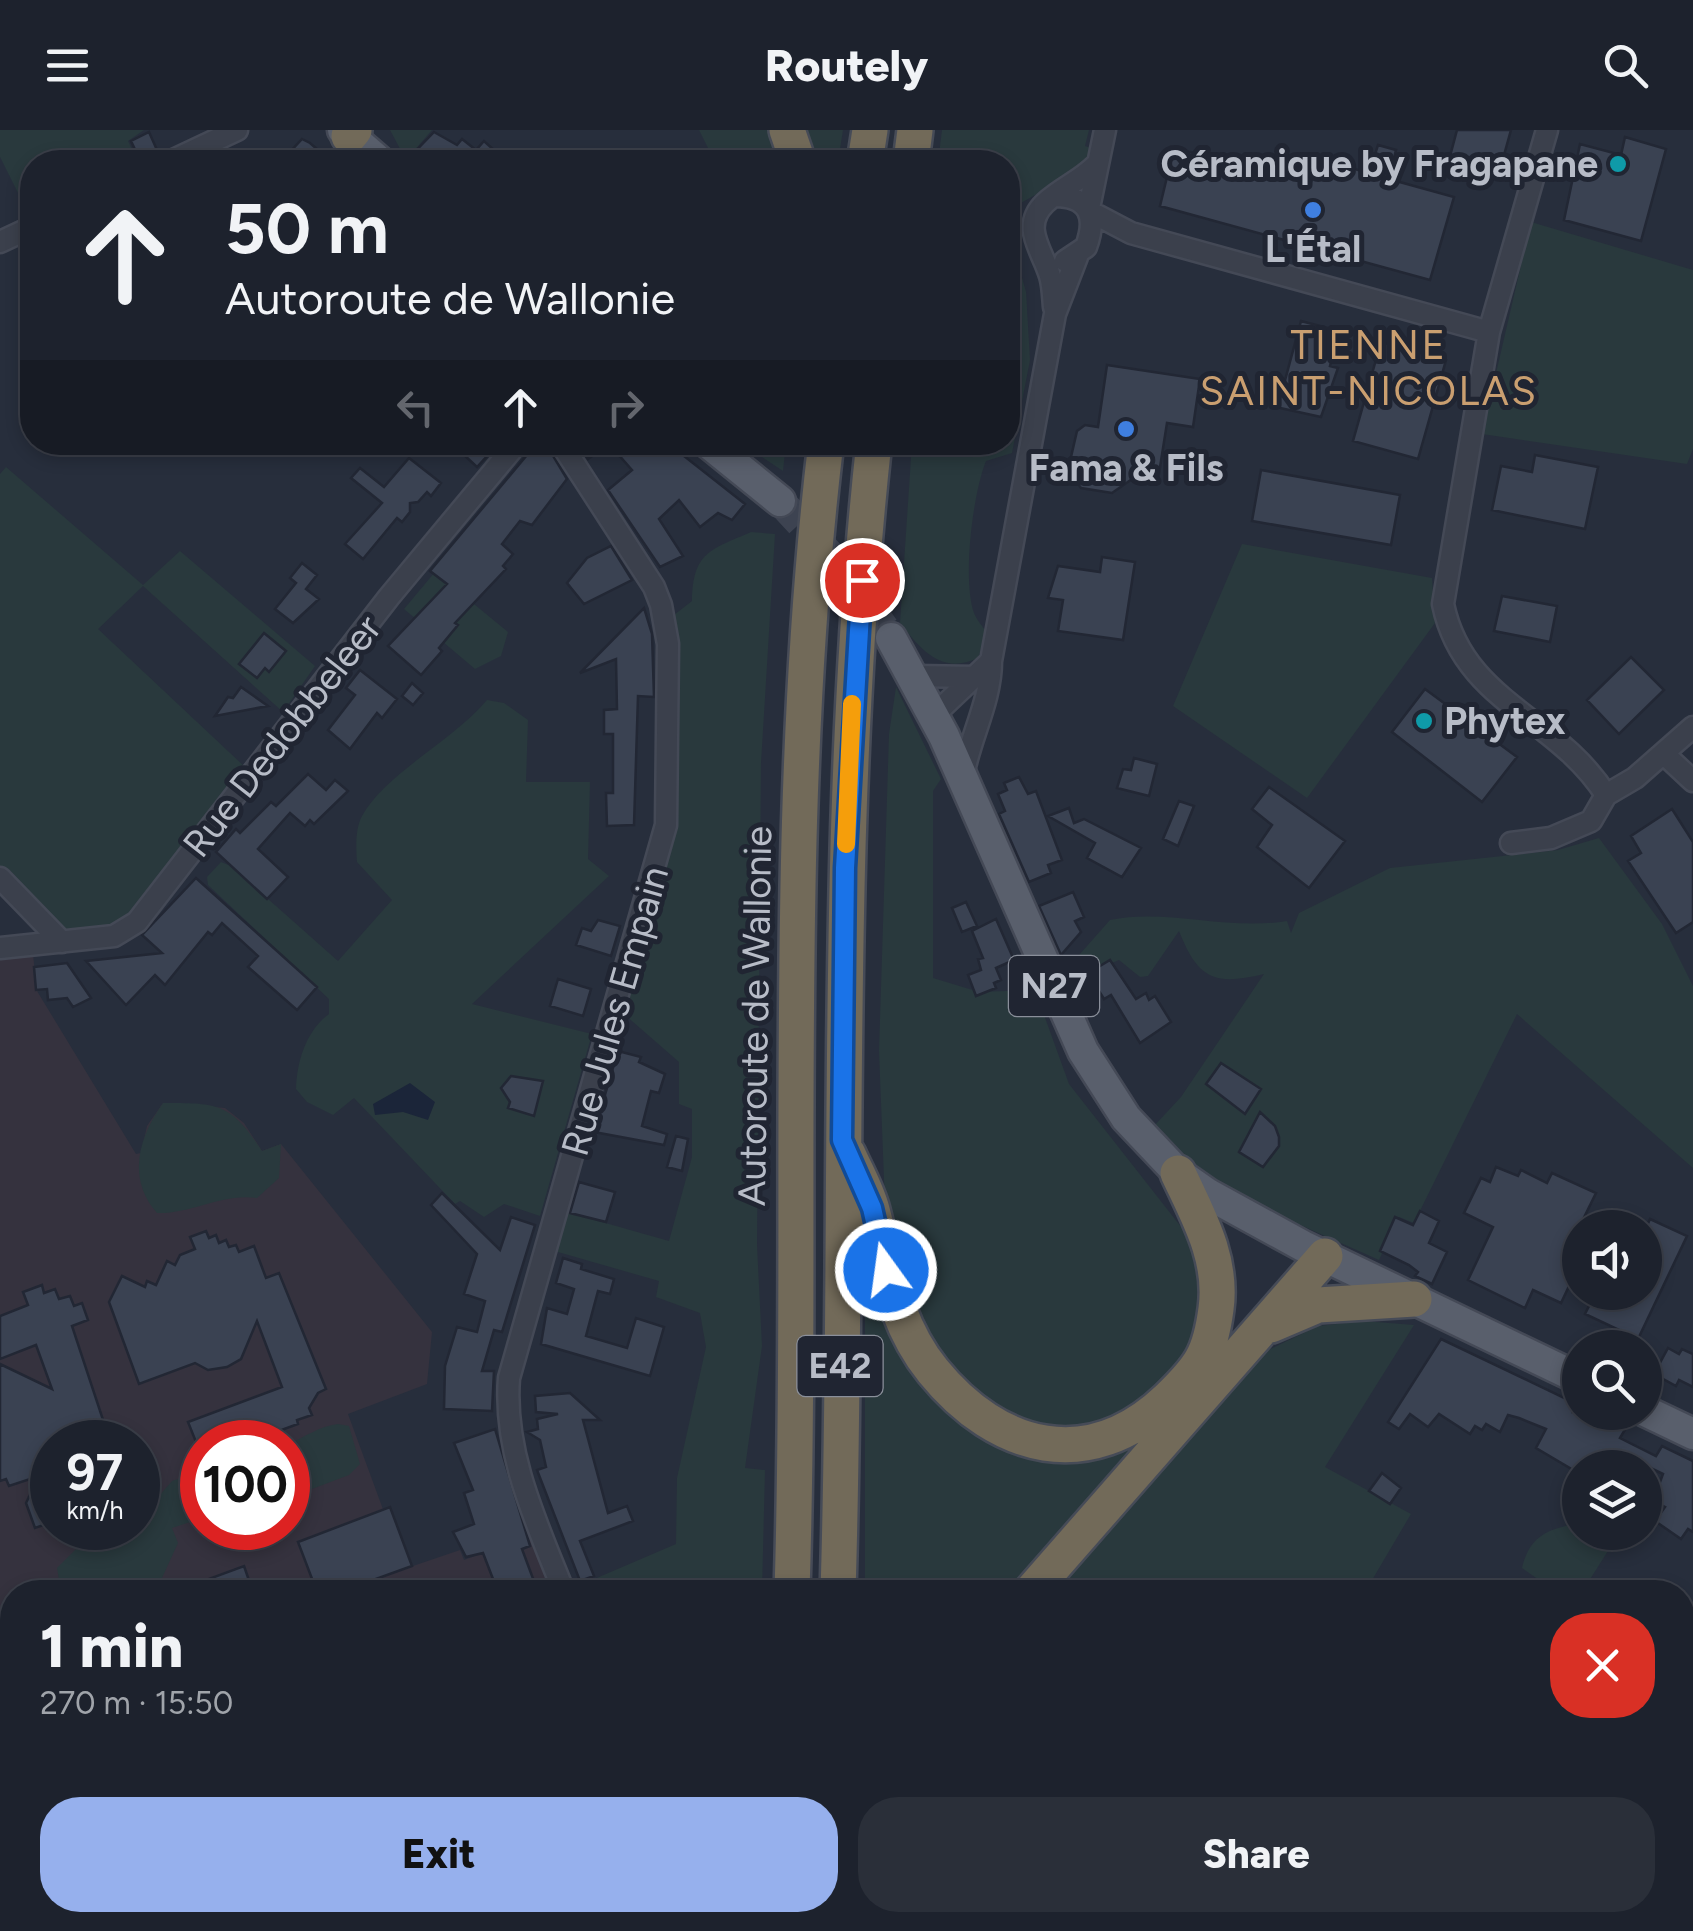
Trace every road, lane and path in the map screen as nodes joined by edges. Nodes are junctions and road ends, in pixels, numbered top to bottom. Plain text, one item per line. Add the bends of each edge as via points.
1 (238, 130) edge
2 (1105, 130) edge
3 (1547, 130) edge
4 (349, 132) edge
5 (195, 150) edge
6 (368, 150) edge
7 (1096, 165) junction
8 (1056, 196) junction
9 (1090, 210) junction
10 (1127, 232) junction
11 (1081, 252) junction
12 (1042, 256) junction
13 (1055, 314) junction
14 (1489, 332) junction
15 (507, 455) edge
16 (568, 455) edge
17 (723, 455) edge
18 (813, 455) edge
19 (824, 455) edge
20 (873, 455) edge
21 (820, 492) junction
22 (780, 502) tunnel mouth
23 (891, 638) tunnel mouth
24 (991, 661) junction
25 (915, 676) junction
26 (975, 677) junction
27 (982, 710) junction
28 (939, 726) junction
29 (1693, 728) edge
30 (1664, 754) junction
31 (963, 778) junction
32 (1693, 780) edge
33 (1606, 795) junction
34 (1511, 843) dead end
35 (0, 878) edge
36 (62, 942) junction
37 (0, 948) edge
38 (842, 1140) junction
39 (1178, 1172) junction
40 (1314, 1251) junction
41 (1414, 1298) junction
42 (1266, 1328) junction
43 (1202, 1366) junction
44 (1562, 1370) edge
45 (1662, 1418) edge
46 (1693, 1434) edge
47 (560, 1580) edge
48 (792, 1580) edge
49 (838, 1580) edge
50 (1042, 1580) edge

1 - 5 street
2 - 7 street
3 - 14 street
4 - 6 main road
7 - 8 street
7 - 9 street
8 - 9 street via 1078,198
8 - 12 street via 1037,216 1033,236
9 - 10 street
9 - 11 street
10 - 11 street
10 - 14 street
11 - 12 street via 1060,263
11 - 13 street
12 - 13 street
13 - 24 street
14 - 33 street via 1442,586 1448,628 1471,671 1578,758
15 - 36 street, Rue Dedobbeleer via 137,922 114,936
16 - 47 street, Rue Jules Empain via 654,587 668,644 664,845 508,1378 519,1471
17 - 22 main road
18 - 21 highway
19 - 21 highway, Autoroute de Wallonie / E42
20 - 38 highway, E42 via 852,716
21 - 48 highway, Autoroute de Wallonie / E42 via 798,870
23 - 25 main road, N27
24 - 26 street
24 - 27 street
25 - 26 street
25 - 28 main road, N27
26 - 28 street
27 - 28 street
27 - 31 street
28 - 31 main road, N27
29 - 30 street
30 - 32 street
30 - 33 street
31 - 39 main road, N27 via 1083,1050 1126,1118
33 - 34 street via 1590,822 1552,838
35 - 36 street
36 - 37 street, Rue Dedobbeleer
38 - 43 highway via 872,1208 902,1322 932,1370 990,1423 1032,1442 1091,1444 1148,1418
38 - 49 highway, E42
39 - 40 main road, N27 via 1237,1213
39 - 43 highway via 1215,1269 1216,1308
40 - 41 main road, N27
40 - 42 highway
40 - 43 highway
41 - 42 highway via 1318,1305
41 - 44 main road, N27
42 - 50 highway
45 - 46 main road

